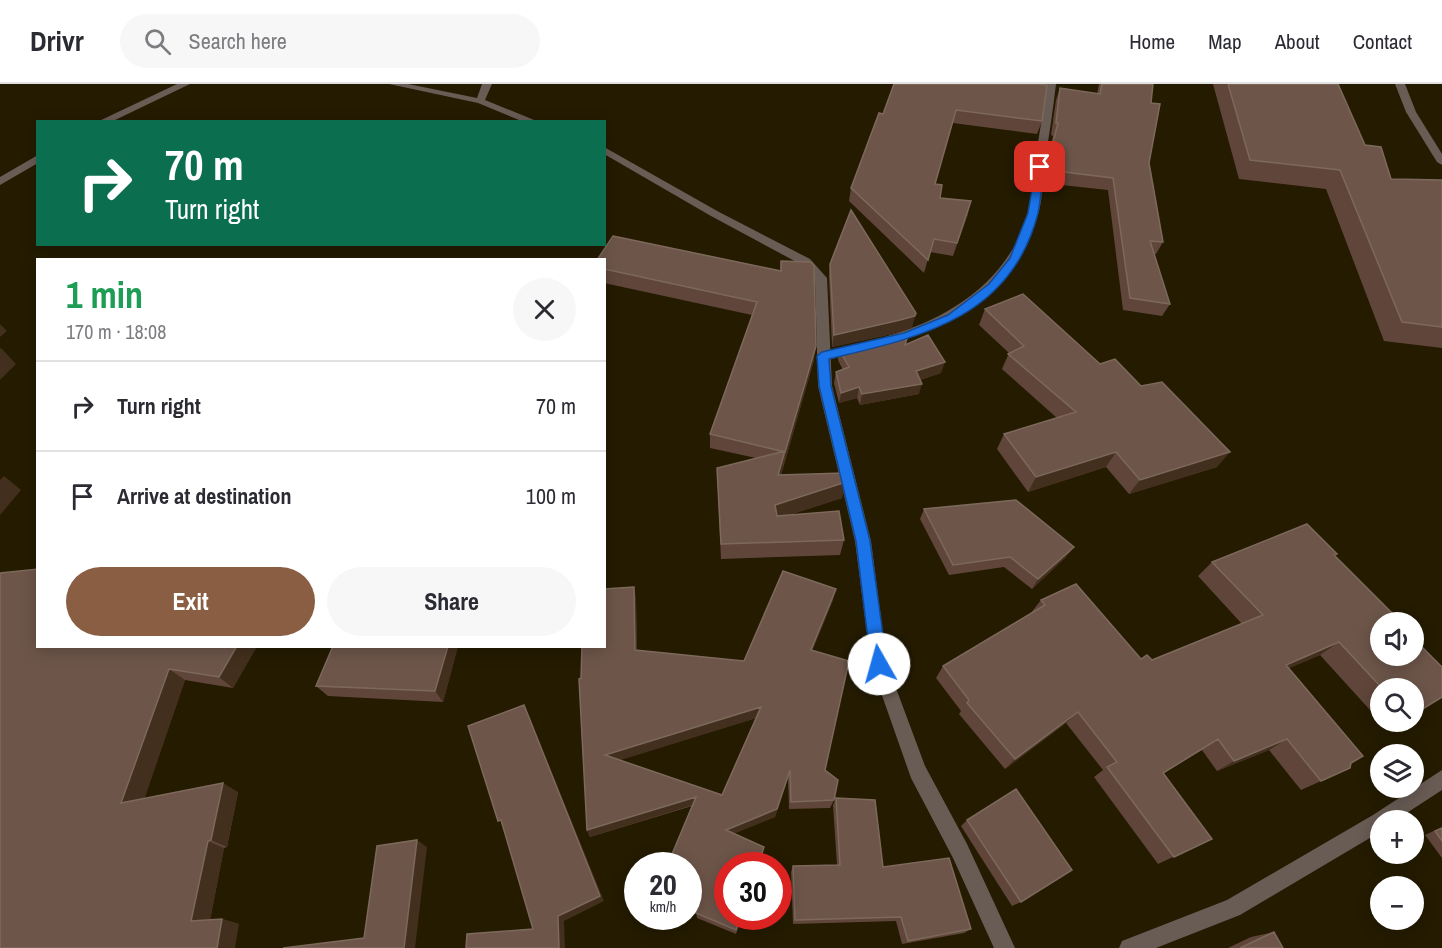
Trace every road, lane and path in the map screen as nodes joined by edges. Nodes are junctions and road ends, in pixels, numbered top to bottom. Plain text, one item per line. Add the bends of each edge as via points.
1 (185, 84) edge
2 (394, 84) edge
3 (487, 84) edge
4 (1050, 84) edge
5 (1400, 84) edge
6 (480, 101) junction
7 (106, 120) edge
8 (529, 120) edge
9 (606, 151) edge
10 (36, 159) edge
11 (1442, 162) edge
12 (0, 182) edge
13 (875, 344) edge
14 (1442, 779) edge
15 (1395, 810) edge
16 (1370, 826) edge
17 (1005, 948) edge
18 (1129, 948) edge

1 - 7 street
2 - 6 street
3 - 6 street
4 - 13 street via 1033,213 1014,259 993,287 952,317 907,336
5 - 11 street via 1411,112
6 - 8 street
9 - 17 street via 806,262 821,278 828,355 825,386 863,541 879,664 918,771
10 - 12 street
14 - 15 street
16 - 18 street via 1233,908

